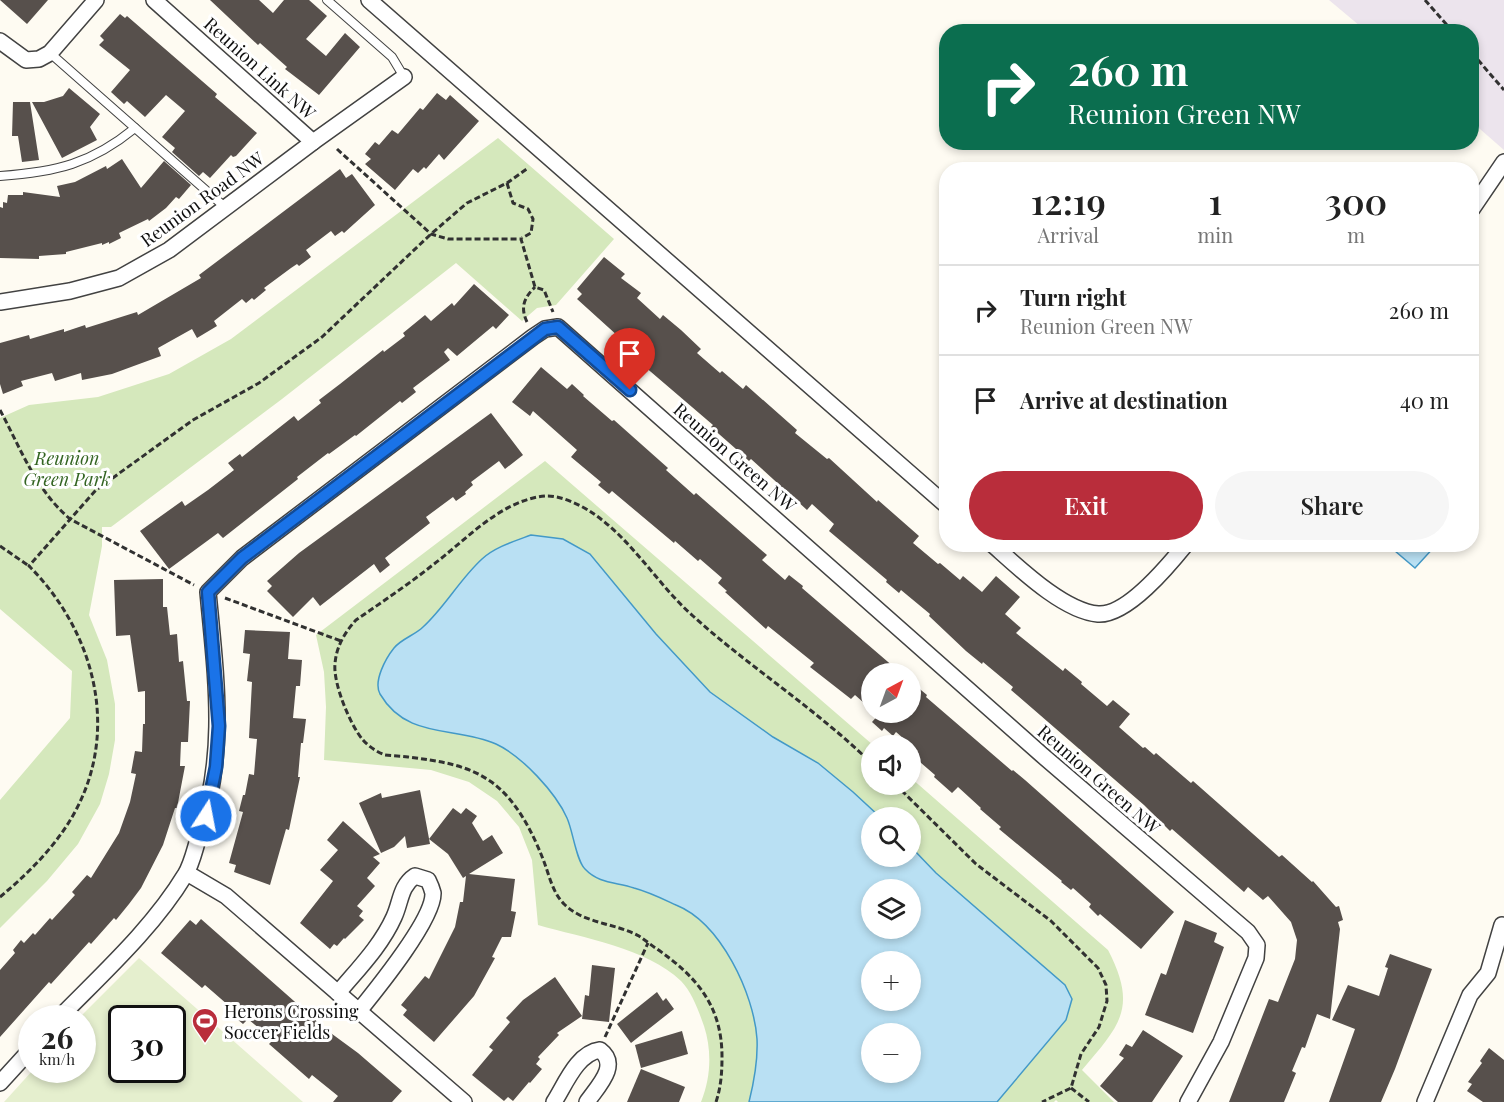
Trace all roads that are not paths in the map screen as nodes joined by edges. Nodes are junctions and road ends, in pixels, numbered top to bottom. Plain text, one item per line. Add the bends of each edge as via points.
1 (96, 0) edge
2 (154, 0) edge
3 (327, 0) edge
4 (369, 0) edge
5 (0, 40) edge
6 (50, 52) junction
7 (404, 77) joint
8 (135, 128) junction
9 (313, 142) junction
10 (1504, 162) edge
11 (0, 176) edge
12 (1479, 199) edge
13 (226, 208) junction
14 (0, 302) edge
15 (939, 499) edge
16 (1001, 552) edge
17 (1179, 552) edge
18 (187, 873) junction
19 (1502, 925) dead end
20 (338, 993) junction
21 (71, 1005) edge
22 (359, 1011) junction
23 (18, 1063) edge
24 (0, 1083) edge
25 (464, 1102) edge
26 (554, 1102) edge
27 (587, 1102) edge
28 (1188, 1102) edge
29 (1425, 1102) edge

1 - 6 street
2 - 9 street, Reunion Link NW
3 - 7 lane via 392,57
4 - 15 street
5 - 6 street via 26,60 39,59
6 - 8 lane
7 - 9 street, Reunion Road NW
8 - 11 lane via 90,158 62,169
8 - 13 lane
9 - 13 street, Reunion Road NW
10 - 12 street
13 - 14 street, Reunion Road NW via 169,250 119,278 70,291
16 - 17 street via 1070,606 1100,615 1120,608 1141,593
18 - 20 street via 226,896
18 - 21 street via 151,922
18 - 28 street, Reunion Green NW via 206,816 216,767 219,726 208,592 242,558 533,337 558,327 1248,932 1257,945 1256,958 1221,1042
19 - 29 street via 1488,973 1470,995
20 - 22 street
20 - 22 street via 386,933 407,882 415,876 428,880 433,893 430,906 393,969
22 - 25 street
23 - 24 street
26 - 27 street via 583,1057 600,1050 607,1055 608,1071

